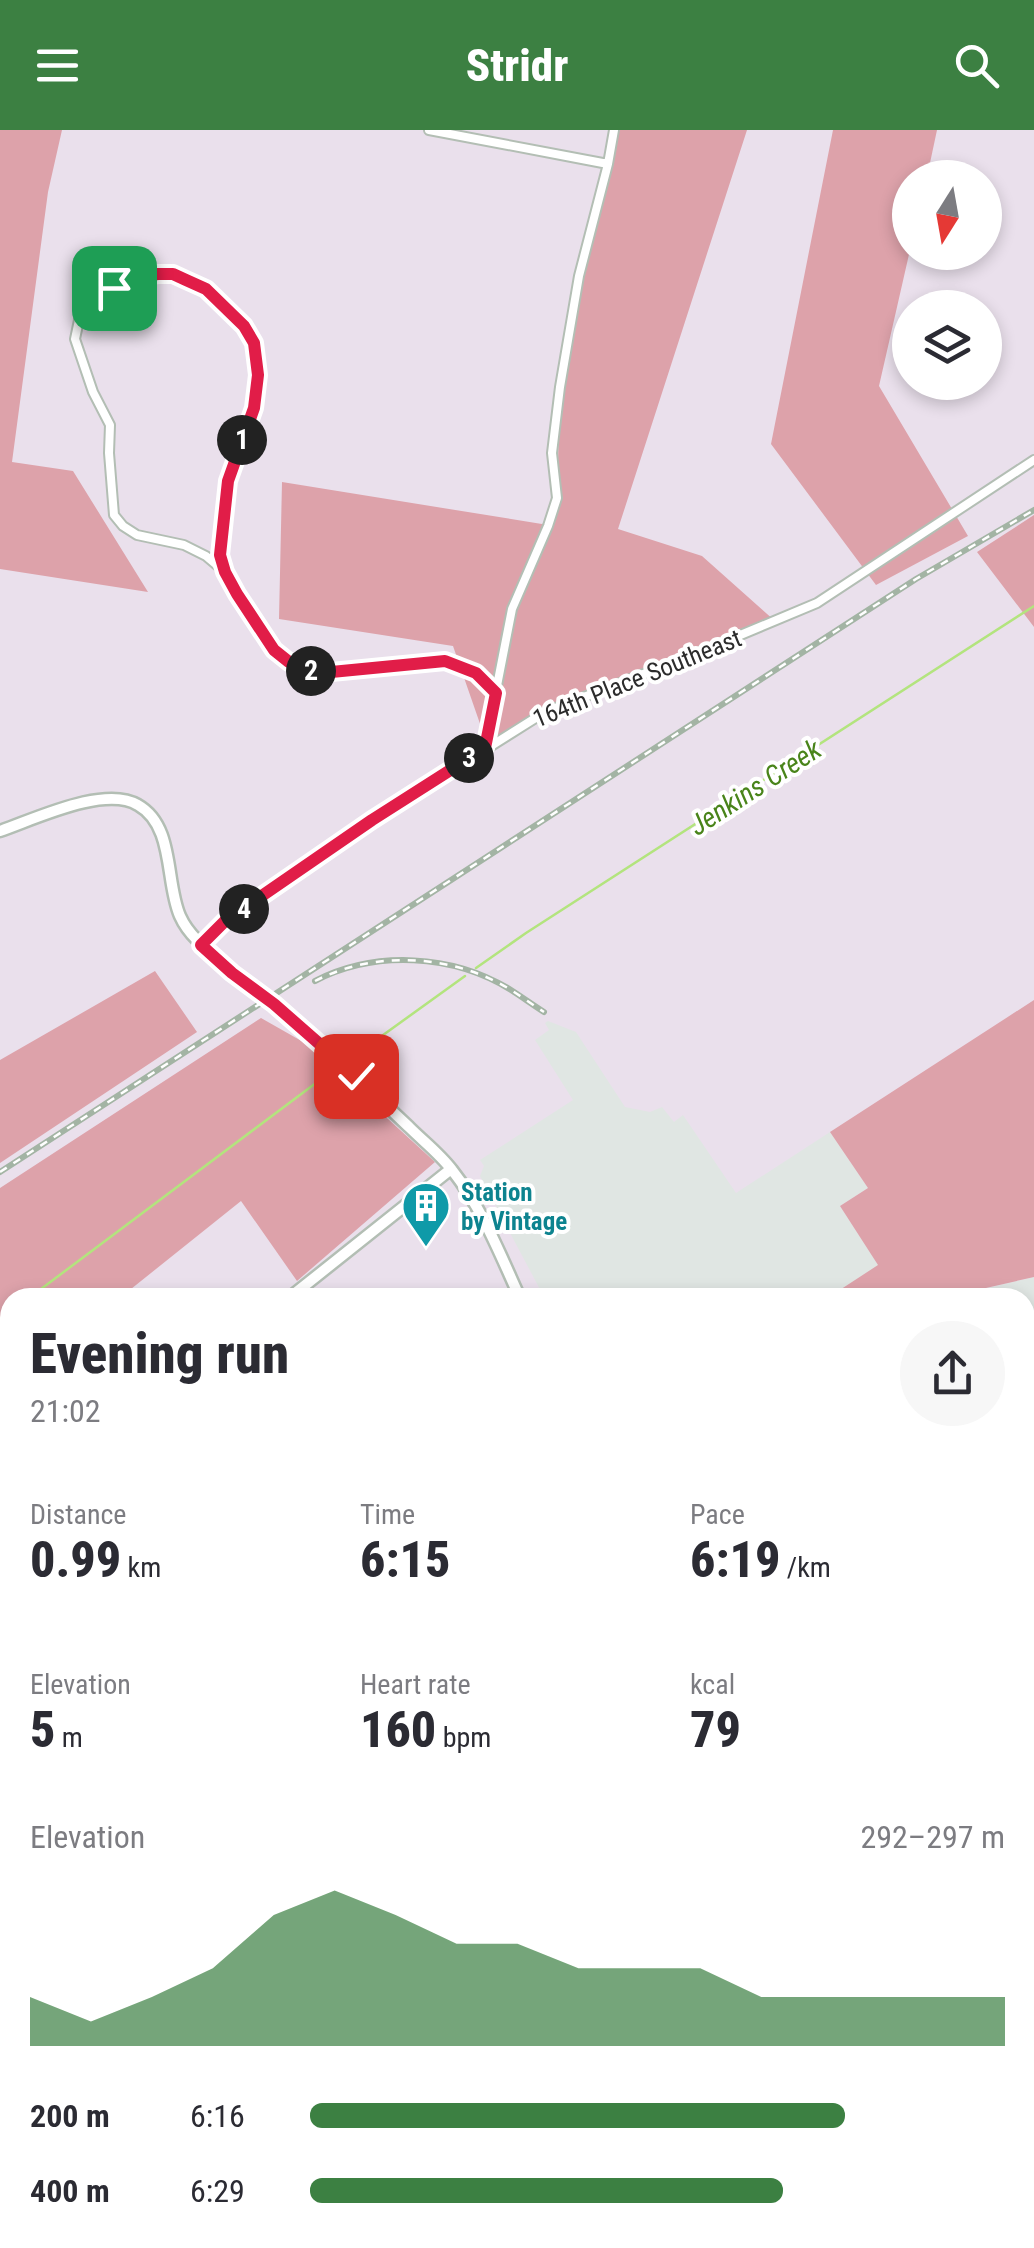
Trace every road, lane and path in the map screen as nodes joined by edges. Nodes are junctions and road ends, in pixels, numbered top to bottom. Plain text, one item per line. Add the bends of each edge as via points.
1 (429, 130) edge
2 (614, 130) edge
3 (608, 164) junction
4 (1034, 460) edge
5 (225, 572) junction
6 (496, 693) junction
7 (485, 748) junction
8 (0, 832) edge
9 (201, 945) junction
10 (451, 1168) junction
11 (301, 1288) edge
12 (515, 1288) edge

1 - 3 street
2 - 3 street
3 - 6 street via 578,276 560,387 552,453 557,498 512,610
4 - 7 street, 164th Place Southeast via 816,603 546,712
5 - 5 street via 184,545 137,535 114,515 110,425 75,339 79,320 105,292 144,276 173,274 206,289 244,326 257,350 254,408 228,481 220,542
5 - 6 street via 274,650 289,662 321,673 445,661 476,673
6 - 7 street
7 - 9 street, 164th Place Southeast via 224,922
8 - 9 street via 90,801 135,802 166,846 178,912
9 - 10 street via 356,1076
10 - 11 street
10 - 12 street via 480,1210

